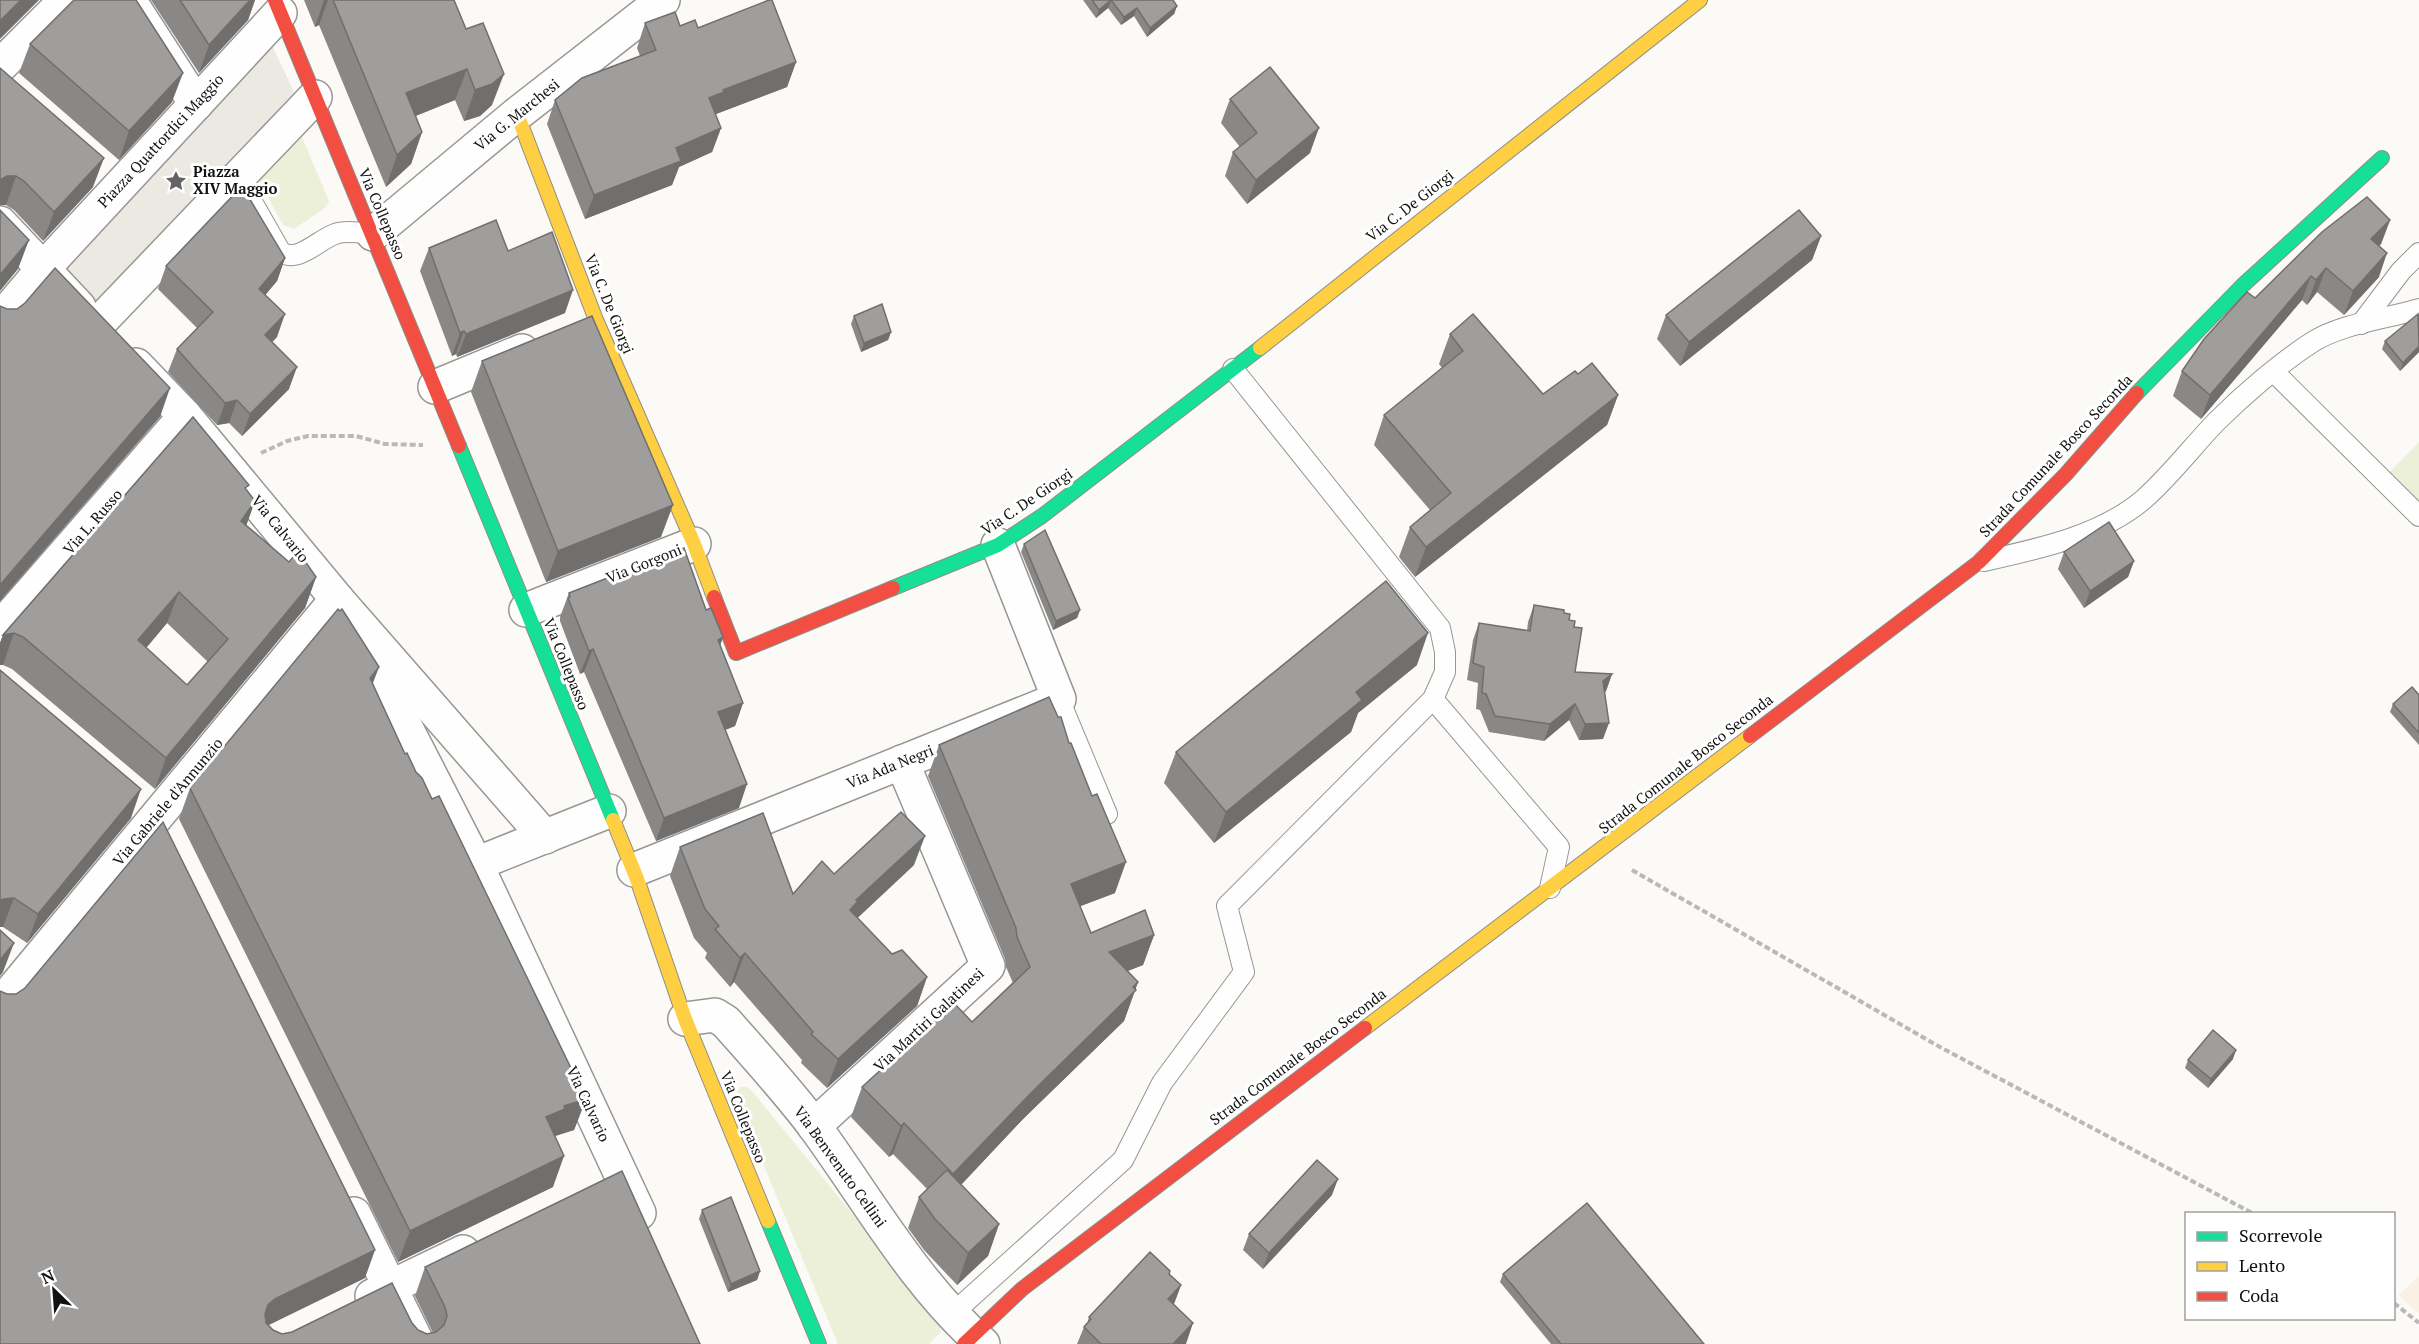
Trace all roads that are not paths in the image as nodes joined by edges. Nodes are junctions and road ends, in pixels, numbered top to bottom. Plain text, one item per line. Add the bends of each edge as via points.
1 (66, 0) edge
2 (129, 0) edge
3 (663, 0) edge
4 (1700, 0) edge
5 (278, 6) edge
6 (3, 79) edge
7 (315, 97) junction
8 (196, 104) junction
9 (517, 114) junction
10 (2382, 158) dead end
11 (94, 164) edge
12 (238, 177) junction
13 (120, 186) junction
14 (0, 223) edge
15 (373, 234) junction
16 (2419, 253) edge
17 (42, 270) junction
18 (2419, 309) edge
19 (0, 320) edge
20 (596, 320) junction
21 (2361, 324) junction
22 (97, 325) junction
23 (1233, 369) junction
24 (2274, 372) junction
25 (435, 387) junction
26 (185, 416) junction
27 (2419, 516) edge
28 (694, 544) junction
29 (998, 545) junction
30 (1978, 562) junction
31 (337, 599) junction
32 (526, 610) junction
33 (0, 628) edge
34 (1059, 699) junction
35 (1433, 699) junction
36 (902, 762) junction
37 (147, 808) junction
38 (609, 811) junction
39 (1107, 814) edge
40 (545, 837) junction
41 (172, 847) edge
42 (476, 864) junction
43 (634, 870) junction
44 (1550, 888) junction
45 (0, 1005) edge
46 (685, 1019) junction
47 (814, 1126) junction
48 (621, 1174) junction
49 (590, 1190) edge
50 (342, 1191) edge
51 (651, 1238) edge
52 (485, 1241) edge
53 (390, 1287) junction
54 (348, 1308) edge
55 (968, 1334) edge
56 (418, 1344) edge
57 (819, 1344) edge

1 - 6 street
2 - 8 street
3 - 9 street, Via G. Marchesi
4 - 23 street, Via C. De Giorgi
5 - 7 street, Via Collepasso
5 - 8 street, Piazza Quattordici Maggio
7 - 12 street
7 - 15 street, Via Collepasso
8 - 13 street, Piazza Quattordici Maggio
9 - 15 street, Via G. Marchesi
9 - 20 street, Via C. De Giorgi
10 - 30 street, Strada Comunale Bosco Seconda via 2242,286
11 - 13 street
12 - 15 lane via 285,256 294,256 337,232
12 - 22 street
13 - 17 street, Piazza Quattordici Maggio
14 - 17 street, Via Calvario
15 - 25 street, Via Collepasso
16 - 21 lane
17 - 19 street, Piazza Quattordici Maggio
17 - 22 street, Via Calvario
18 - 21 lane
20 - 25 street
20 - 28 street, Via C. De Giorgi
21 - 24 lane via 2341,328 2311,343
22 - 26 street, Via Calvario
23 - 29 street, Via C. De Giorgi via 1042,516
23 - 35 lane via 1440,628 1445,672
24 - 27 lane
24 - 30 lane via 2218,420 2144,499 2114,519 2033,550
25 - 32 street, Via Collepasso
26 - 31 street, Via Calvario
26 - 33 street, Via L. Russo
28 - 29 street, Via C. De Giorgi via 736,653
28 - 32 street, Via Gorgoni
29 - 34 street
30 - 44 street, Strada Comunale Bosco Seconda
31 - 37 street, Via Gabriele d'Annunzio
31 - 40 street, Via Calvario
31 - 42 street, Via Calvario
32 - 38 street, Via Collepasso
34 - 36 street, Via Ada Negri
34 - 39 lane
35 - 44 lane via 1559,847
35 - 55 lane via 1227,906 1244,972 1162,1083 1123,1160
36 - 43 street, Via Ada Negri
36 - 47 street, Via Martiri Galatinesi via 988,966
37 - 41 street
37 - 45 street, Via Gabriele d'Annunzio via 19,961
38 - 40 street
38 - 43 street, Via Collepasso
40 - 42 street
42 - 48 street, Via Calvario
43 - 46 street, Via Collepasso
44 - 55 street, Strada Comunale Bosco Seconda
46 - 47 street, Via Benvenuto Cellini via 715,1015 726,1022
46 - 57 street, Via Collepasso
47 - 55 street, Via Benvenuto Cellini via 892,1238
48 - 49 street
48 - 51 street, Via Calvario
50 - 53 street
52 - 53 street
53 - 54 street
53 - 56 street

